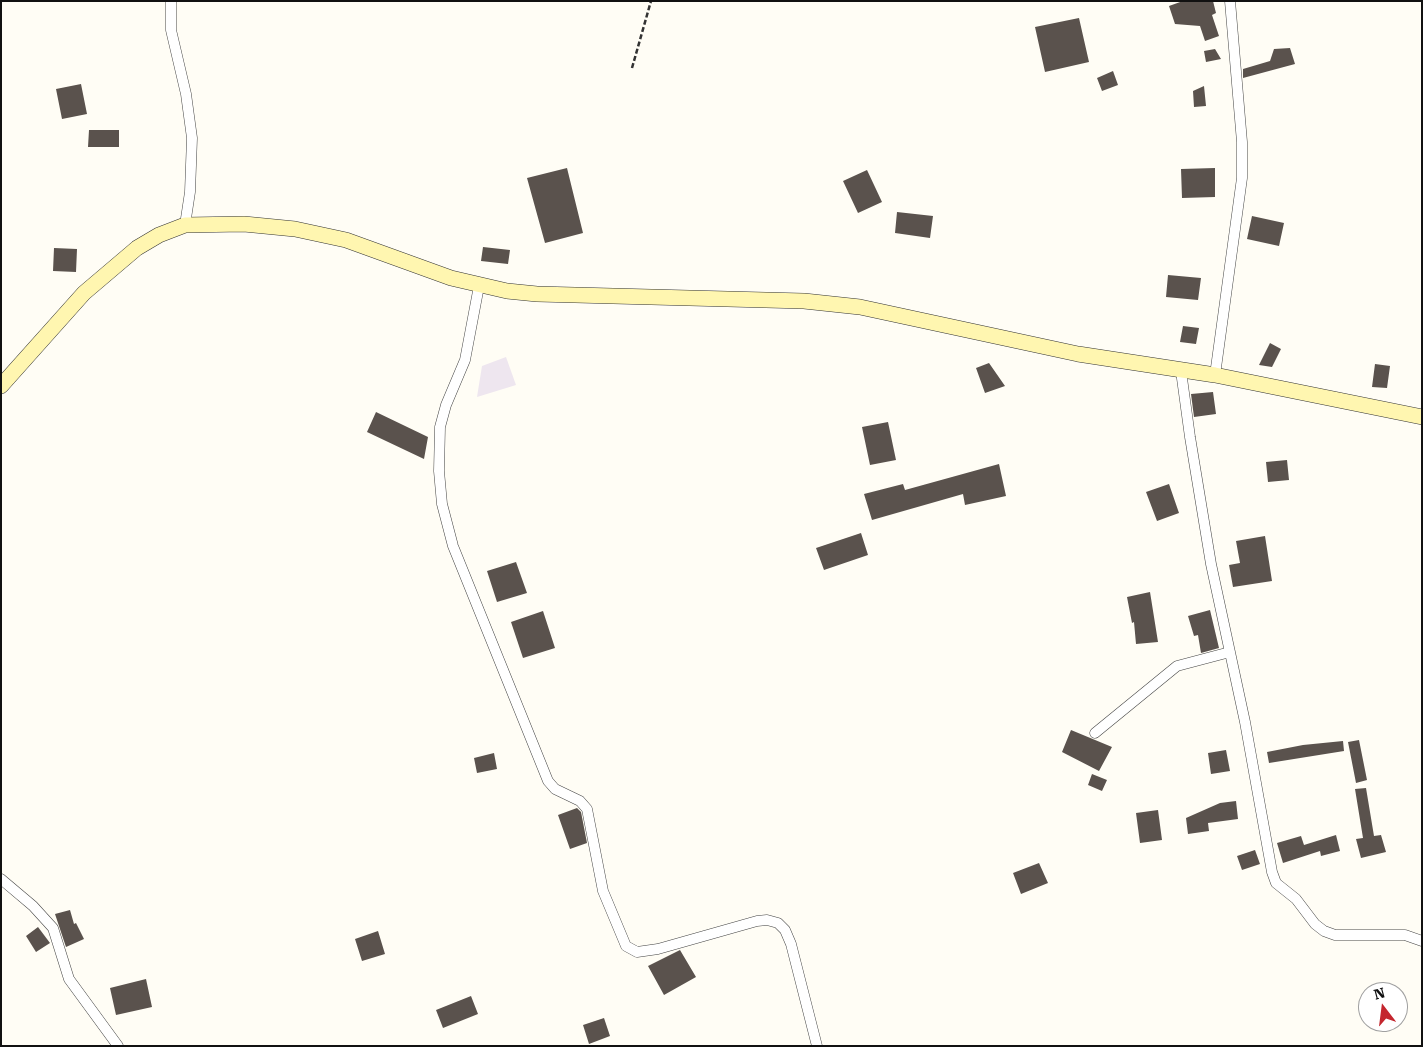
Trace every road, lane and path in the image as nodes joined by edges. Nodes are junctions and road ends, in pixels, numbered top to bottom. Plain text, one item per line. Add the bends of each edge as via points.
1 (171, 1) edge
2 (651, 1) edge
3 (1230, 1) edge
4 (632, 68) dead end
5 (185, 225) junction
6 (480, 286) junction
7 (1181, 371) junction
8 (1215, 375) junction
9 (1, 386) edge
10 (1422, 417) edge
11 (1230, 652) junction
12 (1095, 733) dead end
13 (1, 879) edge
14 (1422, 941) edge
15 (118, 1046) edge
16 (817, 1046) edge

1 - 5 street via 172,30 192,138
2 - 4 path
3 - 8 street via 1242,178
5 - 6 main road via 244,224 295,229 346,240
5 - 9 main road via 159,235 113,266 84,293
6 - 7 main road via 537,294 804,301 860,307 1078,354
6 - 16 street via 465,360 440,427 442,504 453,546 548,781 555,789 580,801 588,809 603,891 626,946 637,952 658,949 757,921 778,924 785,930 791,944
7 - 8 main road
7 - 11 street via 1204,525
8 - 10 main road
11 - 12 street via 1177,666
11 - 14 street via 1276,883 1296,899 1315,924 1335,935 1405,935
13 - 15 street via 53,928 70,979

